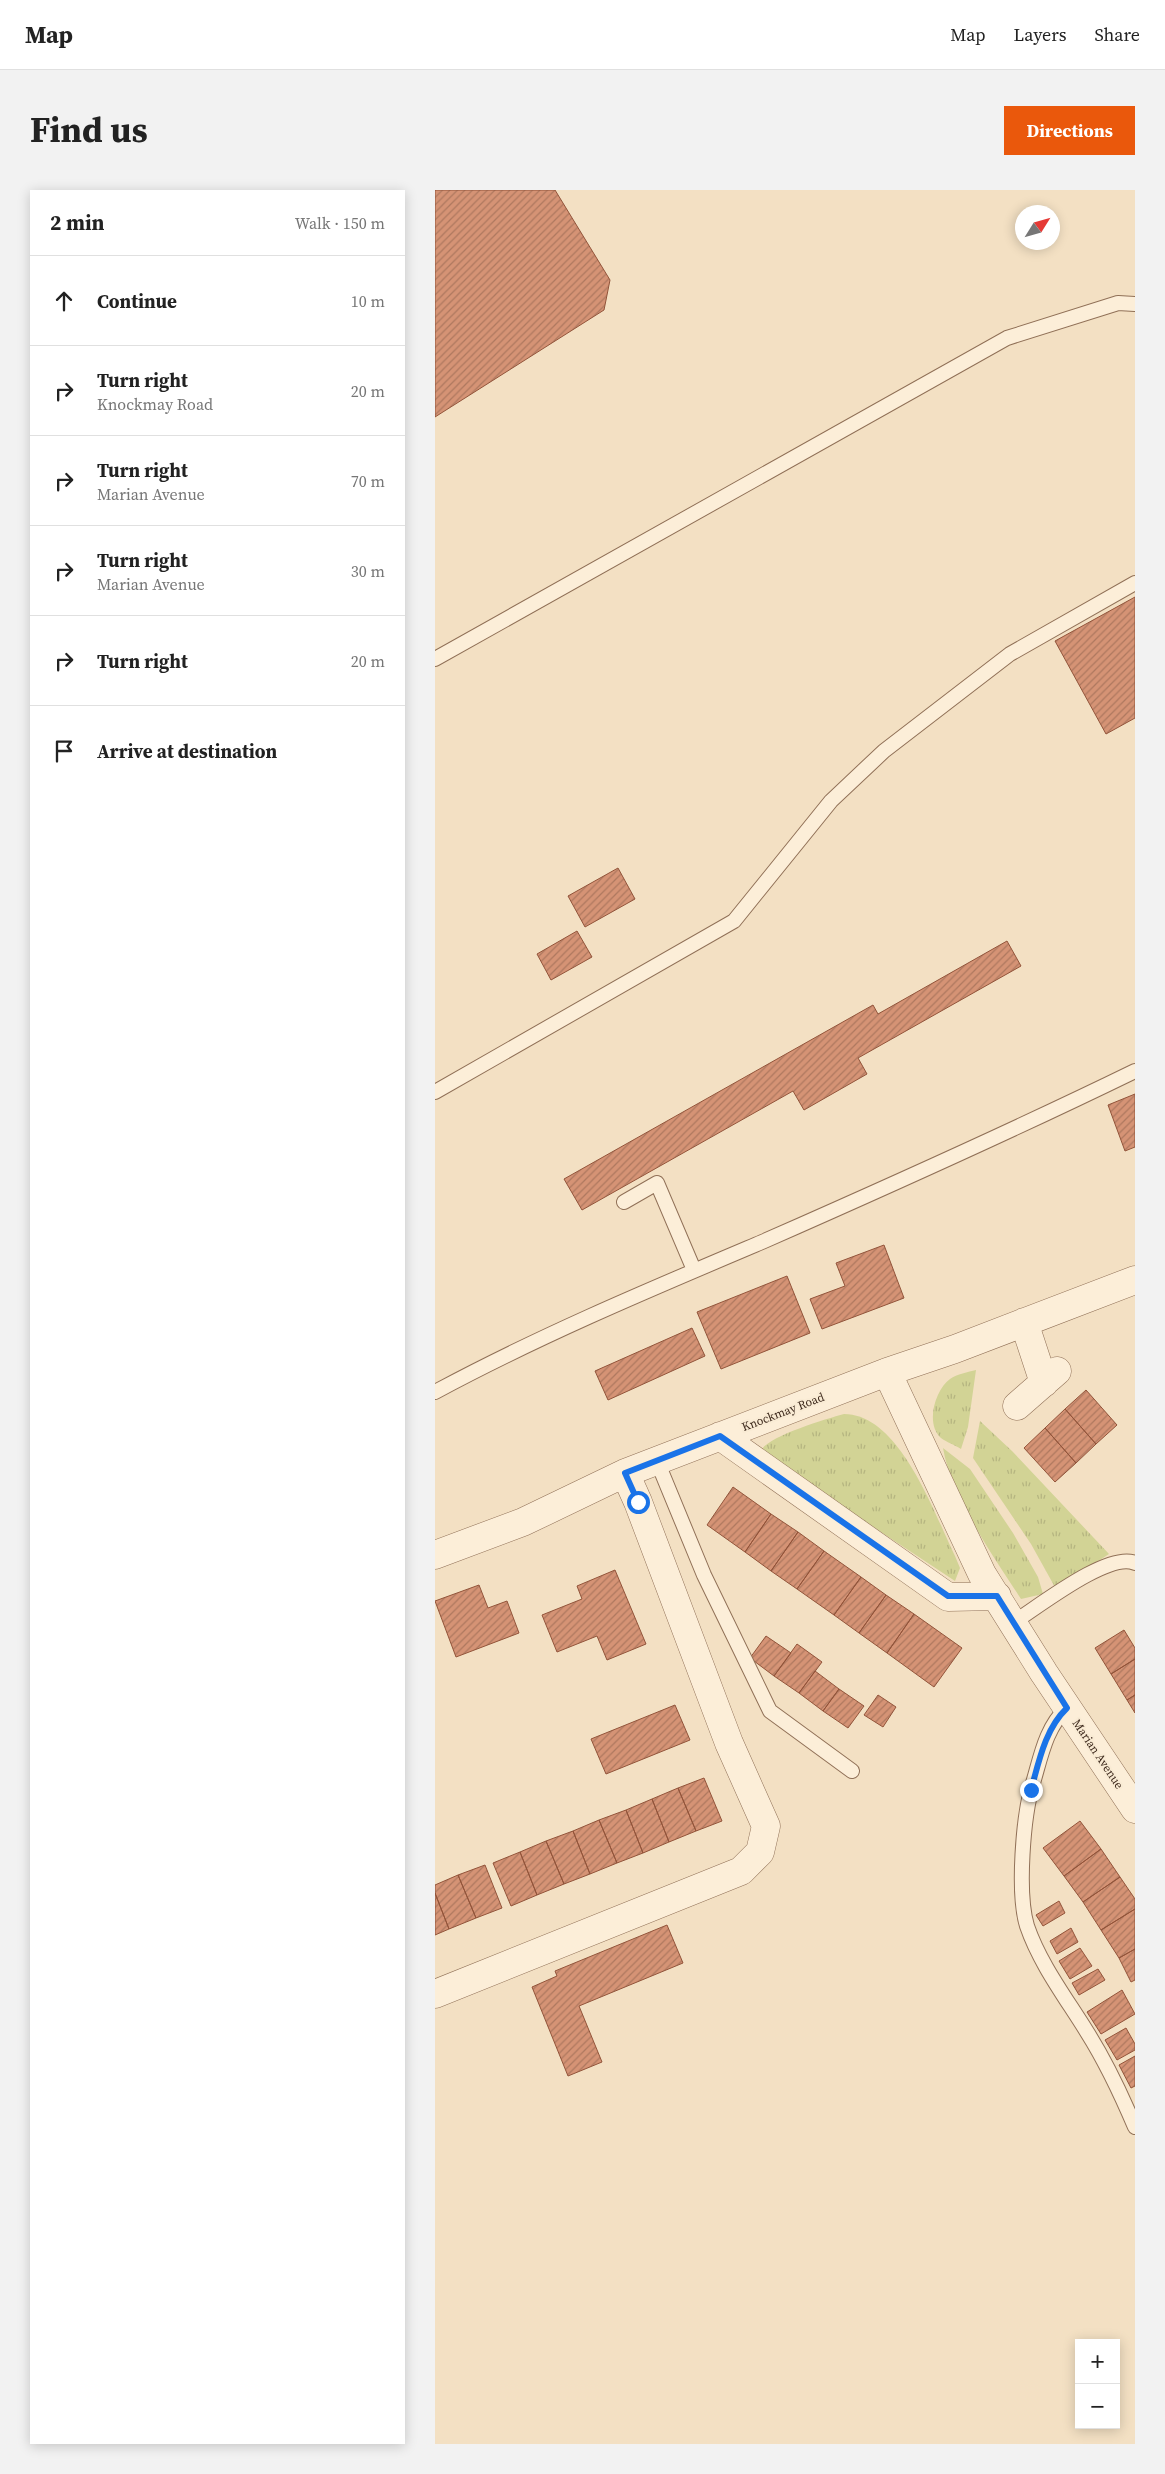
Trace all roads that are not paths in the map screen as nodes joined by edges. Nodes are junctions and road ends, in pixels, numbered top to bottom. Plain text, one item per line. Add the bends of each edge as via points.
1 (1135, 304) edge
2 (1135, 583) edge
3 (435, 659) edge
4 (1135, 1071) edge
5 (435, 1092) edge
6 (624, 1202) dead end
7 (694, 1270) junction
8 (1135, 1280) edge
9 (1024, 1322) junction
10 (887, 1372) junction
11 (435, 1392) edge
12 (1017, 1406) dead end
13 (720, 1436) junction
14 (657, 1461) junction
15 (625, 1473) junction
16 (435, 1555) edge
17 (1135, 1563) edge
18 (997, 1596) junction
19 (1014, 1622) junction
20 (1067, 1708) junction
21 (851, 1771) dead end
22 (1135, 1809) edge
23 (435, 1994) edge
24 (1135, 2127) edge

1 - 3 lane via 1118,302 1007,338
2 - 5 lane via 1010,654 884,751 831,801 734,921
4 - 7 lane via 1003,1135
6 - 7 lane via 657,1183
7 - 11 lane via 489,1363
8 - 9 street, Knockmay Road
9 - 10 street, Knockmay Road via 955,1350
9 - 12 street via 1051,1376
10 - 13 street, Knockmay Road
10 - 18 street, Marian Avenue via 978,1565
13 - 14 street, Knockmay Road
13 - 18 street via 948,1596
14 - 15 street, Knockmay Road
14 - 21 lane via 704,1575 770,1711
15 - 16 street, Knockmay Road via 523,1522
15 - 23 street via 729,1743 765,1826 760,1852 741,1871
17 - 19 lane via 1117,1561 1098,1568
18 - 19 street, Marian Avenue
19 - 20 street, Marian Avenue
20 - 22 street, Marian Avenue
20 - 24 lane via 1055,1719 1031,1790 1021,1896 1027,1926 1046,1965 1107,2067

